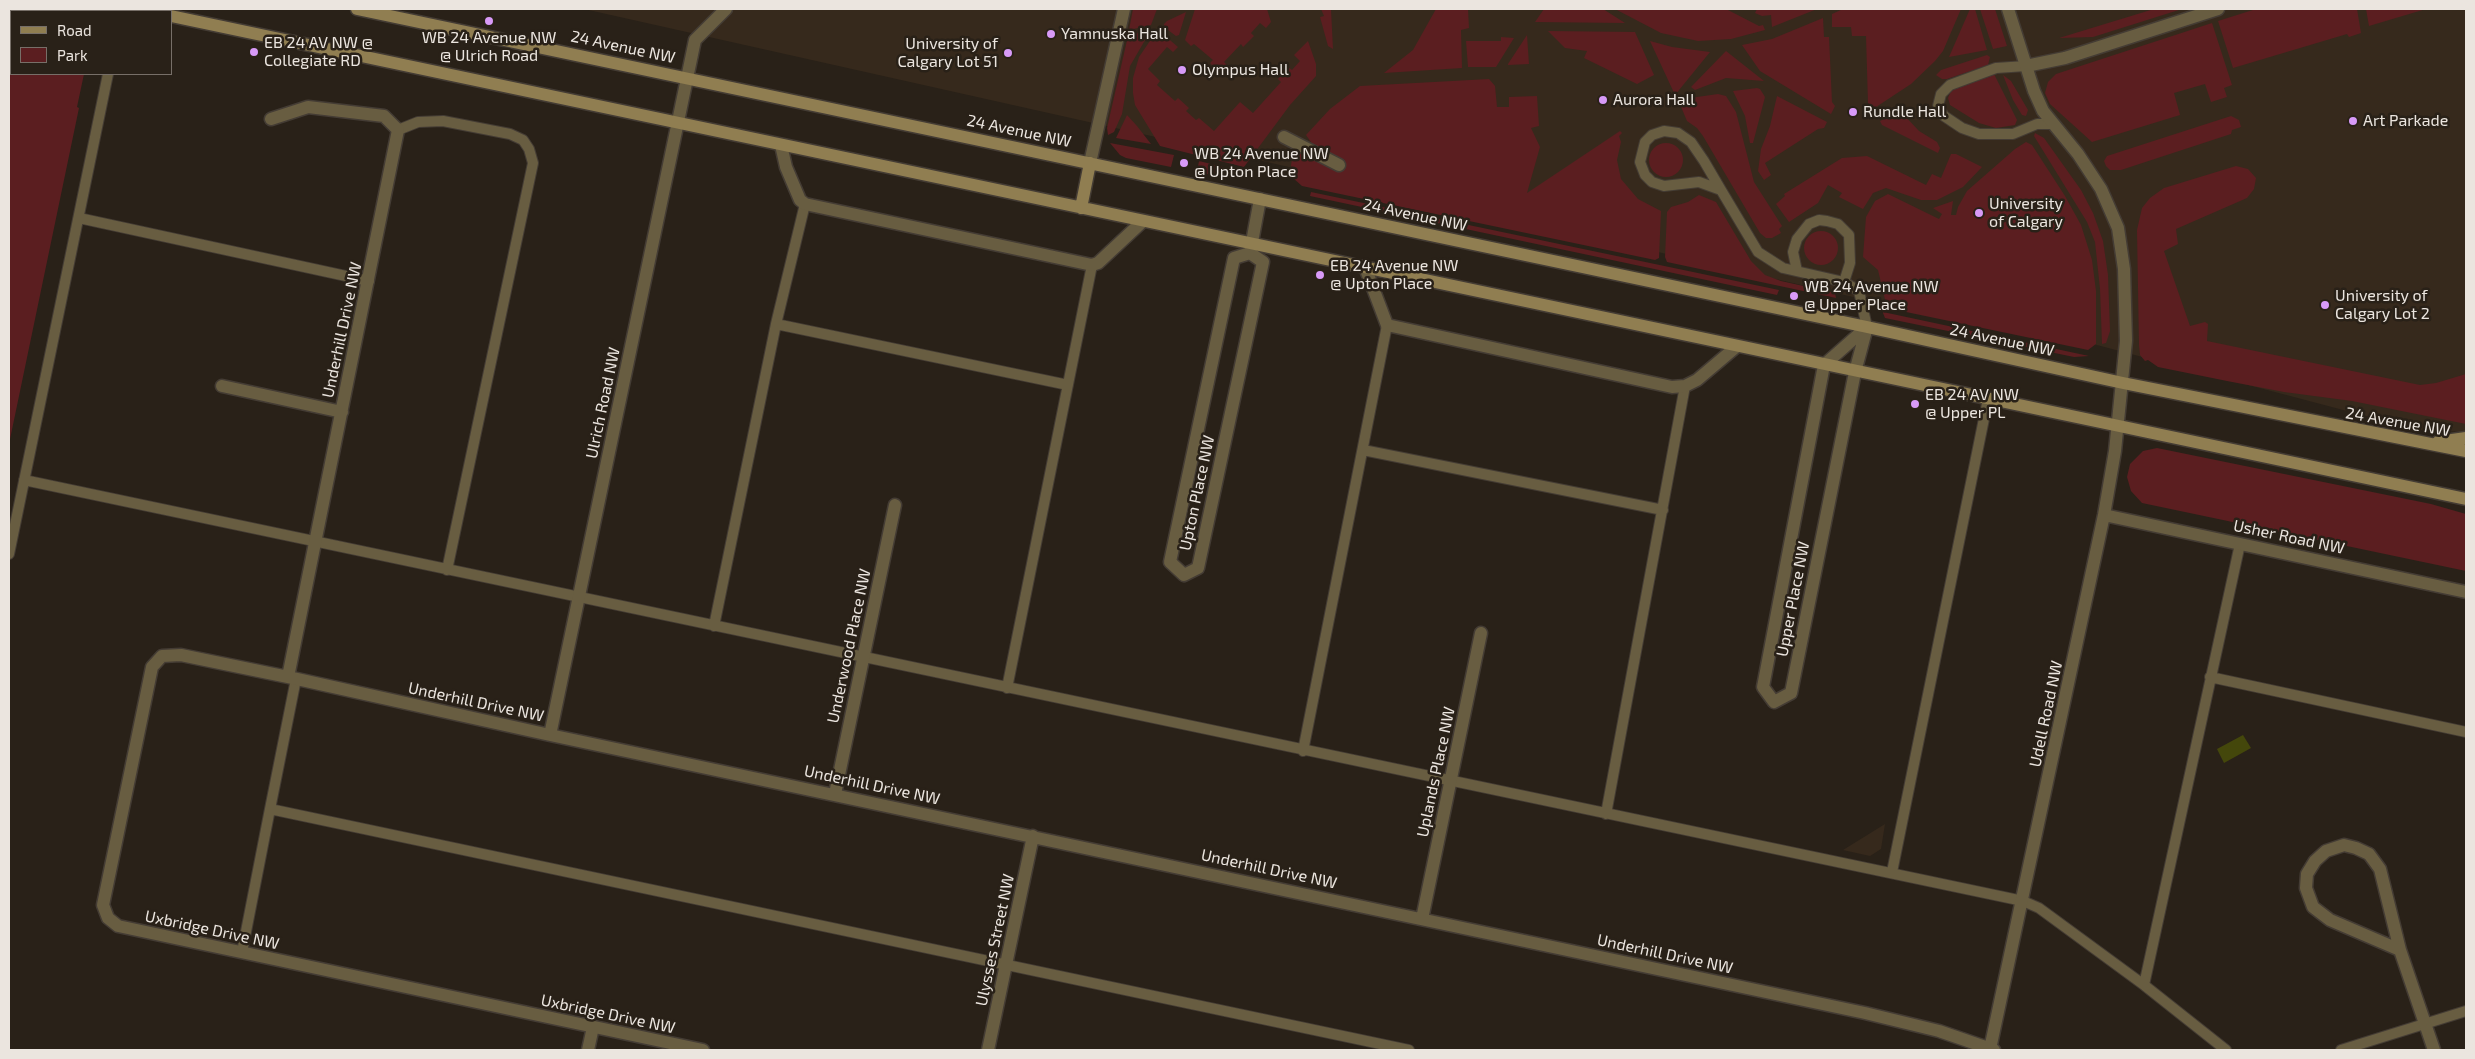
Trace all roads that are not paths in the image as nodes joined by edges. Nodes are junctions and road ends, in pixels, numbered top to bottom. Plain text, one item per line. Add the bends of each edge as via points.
1 (357, 9) edge
2 (726, 9) edge
3 (1124, 9) edge
4 (2008, 9) edge
5 (2218, 9) edge
6 (172, 16) edge
7 (2026, 66) junction
8 (108, 75) edge
9 (687, 77) junction
10 (271, 119) dead end
11 (678, 122) junction
12 (2052, 124) junction
13 (398, 130) junction
14 (1284, 137) dead end
15 (781, 145) junction
16 (1090, 163) junction
17 (1340, 165) dead end
18 (1722, 190) junction
19 (1260, 199) junction
20 (805, 204) junction
21 (1081, 208) junction
22 (79, 218) junction
23 (1143, 221) junction
24 (1251, 248) junction
25 (1092, 265) junction
26 (1365, 268) junction
27 (1797, 272) junction
28 (369, 281) junction
29 (1844, 282) junction
30 (776, 324) junction
31 (1387, 325) junction
32 (1867, 327) junction
33 (1736, 347) junction
34 (1824, 365) junction
35 (1855, 372) junction
36 (2123, 383) junction
37 (1068, 385) junction
38 (222, 386) dead end
39 (1685, 386) junction
40 (1988, 399) junction
41 (342, 412) junction
42 (2117, 427) junction
43 (2466, 438) edge
44 (2428, 443) junction
45 (1363, 450) junction
46 (2466, 451) edge
47 (24, 480) junction
48 (2415, 490) junction
49 (2466, 499) edge
50 (895, 505) dead end
51 (2466, 506) edge
52 (1664, 510) junction
53 (2104, 516) junction
54 (314, 542) junction
55 (2240, 544) junction
56 (9, 554) edge
57 (447, 570) junction
58 (2466, 592) edge
59 (578, 598) junction
60 (714, 626) junction
61 (1482, 633) dead end
62 (864, 657) junction
63 (2210, 677) junction
64 (292, 678) junction
65 (1006, 688) junction
66 (2466, 732) edge
67 (550, 735) junction
68 (1303, 750) junction
69 (1450, 782) junction
70 (835, 794) junction
71 (270, 809) junction
72 (1606, 814) junction
73 (1033, 836) junction
74 (1892, 872) junction
75 (2023, 901) junction
76 (1422, 918) junction
77 (2400, 950) junction
78 (242, 952) junction
79 (1007, 965) junction
80 (2144, 986) junction
81 (2466, 1011) edge
82 (2426, 1024) junction
83 (593, 1028) junction
84 (1992, 1049) edge
85 (588, 1050) edge
86 (703, 1050) edge
87 (988, 1050) edge
88 (1409, 1050) edge
89 (2226, 1050) edge
90 (2341, 1050) edge
91 (2434, 1050) edge

1 - 9 street, 24 Avenue NW
2 - 9 street, Ulrich Road NW via 695,40
3 - 16 street
4 - 7 street, Udell Road NW
5 - 7 street via 2065,58
6 - 11 street
7 - 12 street, Udell Road NW via 2043,111
7 - 12 lane via 1996,68 1950,84 1941,94 1938,106 1944,116 1979,134 2013,134 2037,124
8 - 22 lane
9 - 11 street, Ulrich Road NW
9 - 16 street, 24 Avenue NW
10 - 13 street via 308,107 384,116
11 - 15 street
11 - 59 street, Ulrich Road NW
12 - 36 street, Udell Road NW via 2078,154 2101,189 2118,228 2126,302
13 - 28 street, Underhill Drive NW
13 - 57 lane via 418,122 443,121 510,134 523,140 533,163
14 - 17 street
15 - 20 street via 786,167 800,200
15 - 21 street
16 - 19 street, 24 Avenue NW
16 - 21 street
18 - 18 lane via 1691,142 1678,133 1664,131 1652,135 1645,142 1640,162 1652,182 1664,186 1699,182
18 - 27 lane via 1758,252 1783,268
19 - 24 street
19 - 32 street, 24 Avenue NW
20 - 25 street
20 - 30 lane
21 - 23 street
22 - 28 lane
22 - 47 lane
23 - 24 street
23 - 25 street
24 - 24 street, Upton Place NW via 1234,258 1170,562 1184,575 1198,568 1263,262
24 - 26 street
25 - 37 lane
26 - 31 street
26 - 33 street
27 - 29 lane
27 - 29 lane via 1793,252 1796,239 1809,224 1827,221 1838,224 1849,235 1850,263
28 - 41 street, Underhill Drive NW
29 - 32 lane via 1858,292
30 - 37 lane
30 - 60 lane
31 - 39 street via 1672,387
31 - 45 lane
32 - 34 street
32 - 35 street, Upper Place NW
32 - 36 street, 24 Avenue NW
33 - 34 street
33 - 39 street via 1697,380
34 - 35 street
34 - 35 street, Upper Place NW via 1763,687 1774,702 1791,693
35 - 40 street
36 - 42 street, Udell Road NW
36 - 44 street, 24 Avenue NW
37 - 65 lane
38 - 41 street
39 - 52 lane
40 - 42 street
40 - 74 lane
41 - 54 street, Underhill Drive NW
42 - 48 street
42 - 53 street, Udell Road NW
43 - 44 street
44 - 46 street, 24 Avenue NW
45 - 52 lane
45 - 68 lane
47 - 54 lane
47 - 56 lane
48 - 49 street
48 - 51 street
50 - 62 street, Underwood Place NW
52 - 72 lane
53 - 55 street, Usher Road NW
53 - 75 street, Udell Road NW
54 - 57 lane
54 - 64 street, Underhill Drive NW
55 - 58 street, Usher Road NW
55 - 63 lane
57 - 59 lane
59 - 60 lane
59 - 67 street, Ulrich Road NW
60 - 62 lane
61 - 69 street, Uplands Place NW
62 - 65 lane
62 - 70 street, Underwood Place NW
63 - 66 lane
63 - 80 lane
64 - 67 street, Underhill Drive NW
64 - 71 lane
64 - 78 street, Uxbridge Drive NW via 181,655 162,656 152,667 103,905 108,918 118,926
65 - 68 lane
67 - 70 street, Underhill Drive NW
68 - 69 lane
69 - 72 lane
69 - 76 street, Uplands Place NW
70 - 73 street, Underhill Drive NW
71 - 78 lane
71 - 79 lane
72 - 74 lane
73 - 76 street, Underhill Drive NW
73 - 79 street, Ulysses Street NW
74 - 75 lane
75 - 80 lane via 2038,908
75 - 84 street, Udell Road NW
76 - 84 street, Underhill Drive NW via 1865,1013 1939,1031
77 - 77 street via 2380,869 2369,854 2344,845 2326,851 2307,874 2306,888 2314,906 2330,920
77 - 82 street
78 - 83 street, Uxbridge Drive NW
79 - 87 street, Ulysses Street NW
79 - 88 lane
80 - 89 lane
81 - 82 lane
82 - 90 lane
82 - 91 street
83 - 85 street
83 - 86 street, Uxbridge Drive NW

